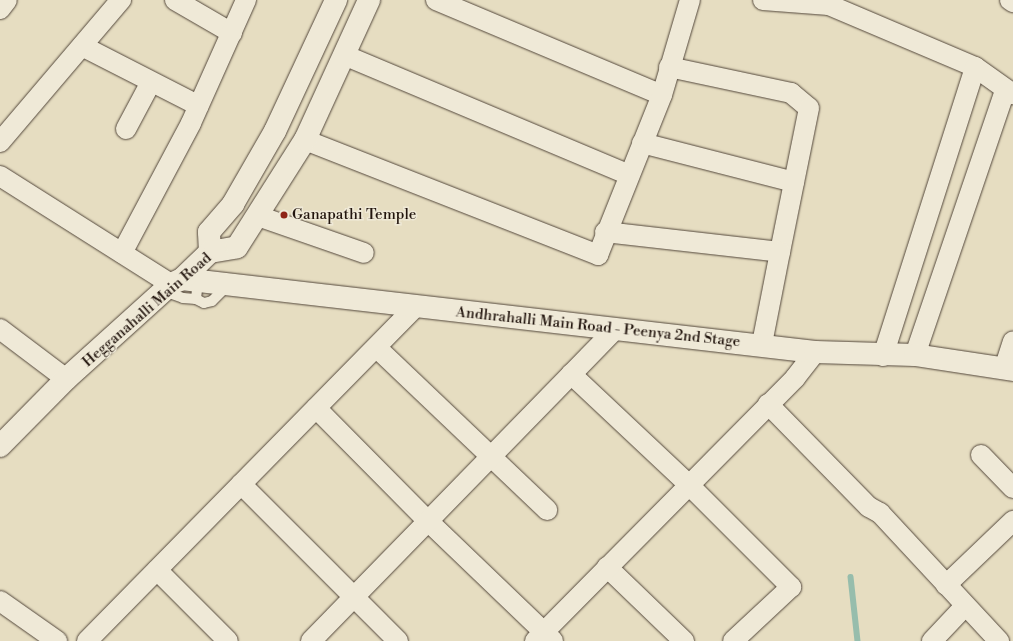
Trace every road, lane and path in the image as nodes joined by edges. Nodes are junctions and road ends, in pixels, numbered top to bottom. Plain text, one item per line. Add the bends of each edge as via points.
1 (7, 0) edge
2 (121, 0) edge
3 (175, 0) edge
4 (246, 0) edge
5 (336, 0) edge
6 (369, 0) edge
7 (436, 0) edge
8 (690, 0) edge
9 (763, 0) edge
10 (1010, 0) edge
11 (1013, 2) edge
12 (0, 9) edge
13 (232, 33) junction
14 (82, 46) junction
15 (344, 55) junction
16 (669, 67) junction
17 (975, 67) junction
18 (151, 82) junction
19 (1009, 92) edge
20 (662, 95) junction
21 (199, 106) junction
22 (126, 129) dead end
23 (305, 140) junction
24 (0, 142) edge
25 (642, 144) junction
26 (630, 175) junction
27 (0, 176) edge
28 (794, 182) junction
29 (258, 216) junction
30 (605, 232) junction
31 (210, 252) junction
32 (780, 252) junction
33 (364, 253) dead end
34 (122, 254) junction
35 (182, 287) junction
36 (415, 307) junction
37 (0, 329) edge
38 (614, 330) junction
39 (1013, 340) edge
40 (762, 344) junction
41 (376, 348) junction
42 (815, 352) junction
43 (915, 355) junction
44 (883, 356) junction
45 (1008, 370) edge
46 (571, 374) junction
47 (66, 379) junction
48 (768, 404) junction
49 (316, 408) junction
50 (0, 446) edge
51 (981, 455) dead end
52 (490, 457) junction
53 (241, 484) junction
54 (688, 484) junction
55 (1013, 488) edge
56 (547, 510) dead end
57 (428, 521) junction
58 (1013, 521) edge
59 (607, 567) junction
60 (157, 570) junction
61 (946, 586) junction
62 (354, 597) junction
63 (0, 601) edge
64 (965, 606) junction
65 (544, 638) edge
66 (57, 641) edge
67 (87, 641) edge
68 (228, 641) edge
69 (311, 641) edge
70 (398, 641) edge
71 (684, 641) edge
72 (733, 641) edge
73 (932, 641) edge
74 (999, 641) edge

1 - 12 street
2 - 14 street
3 - 13 street
4 - 13 street
5 - 31 main road via 275,131 233,204 209,232
6 - 15 main road, Hegganahalli Main Road
7 - 20 street
8 - 16 street
9 - 17 street via 829,5
10 - 11 street
13 - 21 street
14 - 18 street
14 - 24 street
15 - 23 main road, Hegganahalli Main Road
15 - 26 street
16 - 20 street
16 - 28 street via 791,93 809,108
17 - 19 street
17 - 44 street
18 - 21 street
18 - 22 street
19 - 43 street
20 - 25 street
21 - 34 street
23 - 29 main road, Hegganahalli Main Road
23 - 30 street via 598,255
25 - 26 street
25 - 28 street
26 - 30 street
27 - 34 street
28 - 32 street
29 - 31 main road, Hegganahalli Main Road via 237,246
29 - 33 street
30 - 32 street
31 - 35 main road, Hegganahalli Main Road
32 - 40 street
34 - 35 street
35 - 36 main road, Andhrahalli Main Road - Peenya 2nd Stage via 229,284
35 - 47 main road, Hegganahalli Main Road
36 - 38 main road, Andhrahalli Main Road - Peenya 2nd Stage
36 - 41 street
37 - 47 street
38 - 40 main road, Andhrahalli Main Road - Peenya 2nd Stage
38 - 46 street
39 - 45 street
40 - 42 main road, Andhrahalli Main Road - Peenya 2nd Stage
41 - 49 street
41 - 52 street
42 - 44 main road, Andhrahalli Main Road - Peenya 2nd Stage
42 - 48 street via 795,378
43 - 44 main road, Andhrahalli Main Road - Peenya 2nd Stage
43 - 45 main road, Andhrahalli Main Road - Peenya 2nd Stage
46 - 52 street
46 - 54 street
47 - 50 main road, Hegganahalli Main Road
48 - 54 street
48 - 61 street via 868,507 880,513
49 - 53 street
49 - 57 street
51 - 55 street
52 - 56 street
52 - 57 street
53 - 60 street
53 - 62 street
54 - 59 street
54 - 72 street via 791,587
57 - 62 street
57 - 65 street
58 - 61 street
59 - 65 street
59 - 71 street
60 - 67 street
60 - 68 street
61 - 64 street
62 - 69 street
62 - 70 street
63 - 66 street
64 - 73 street
64 - 74 street

